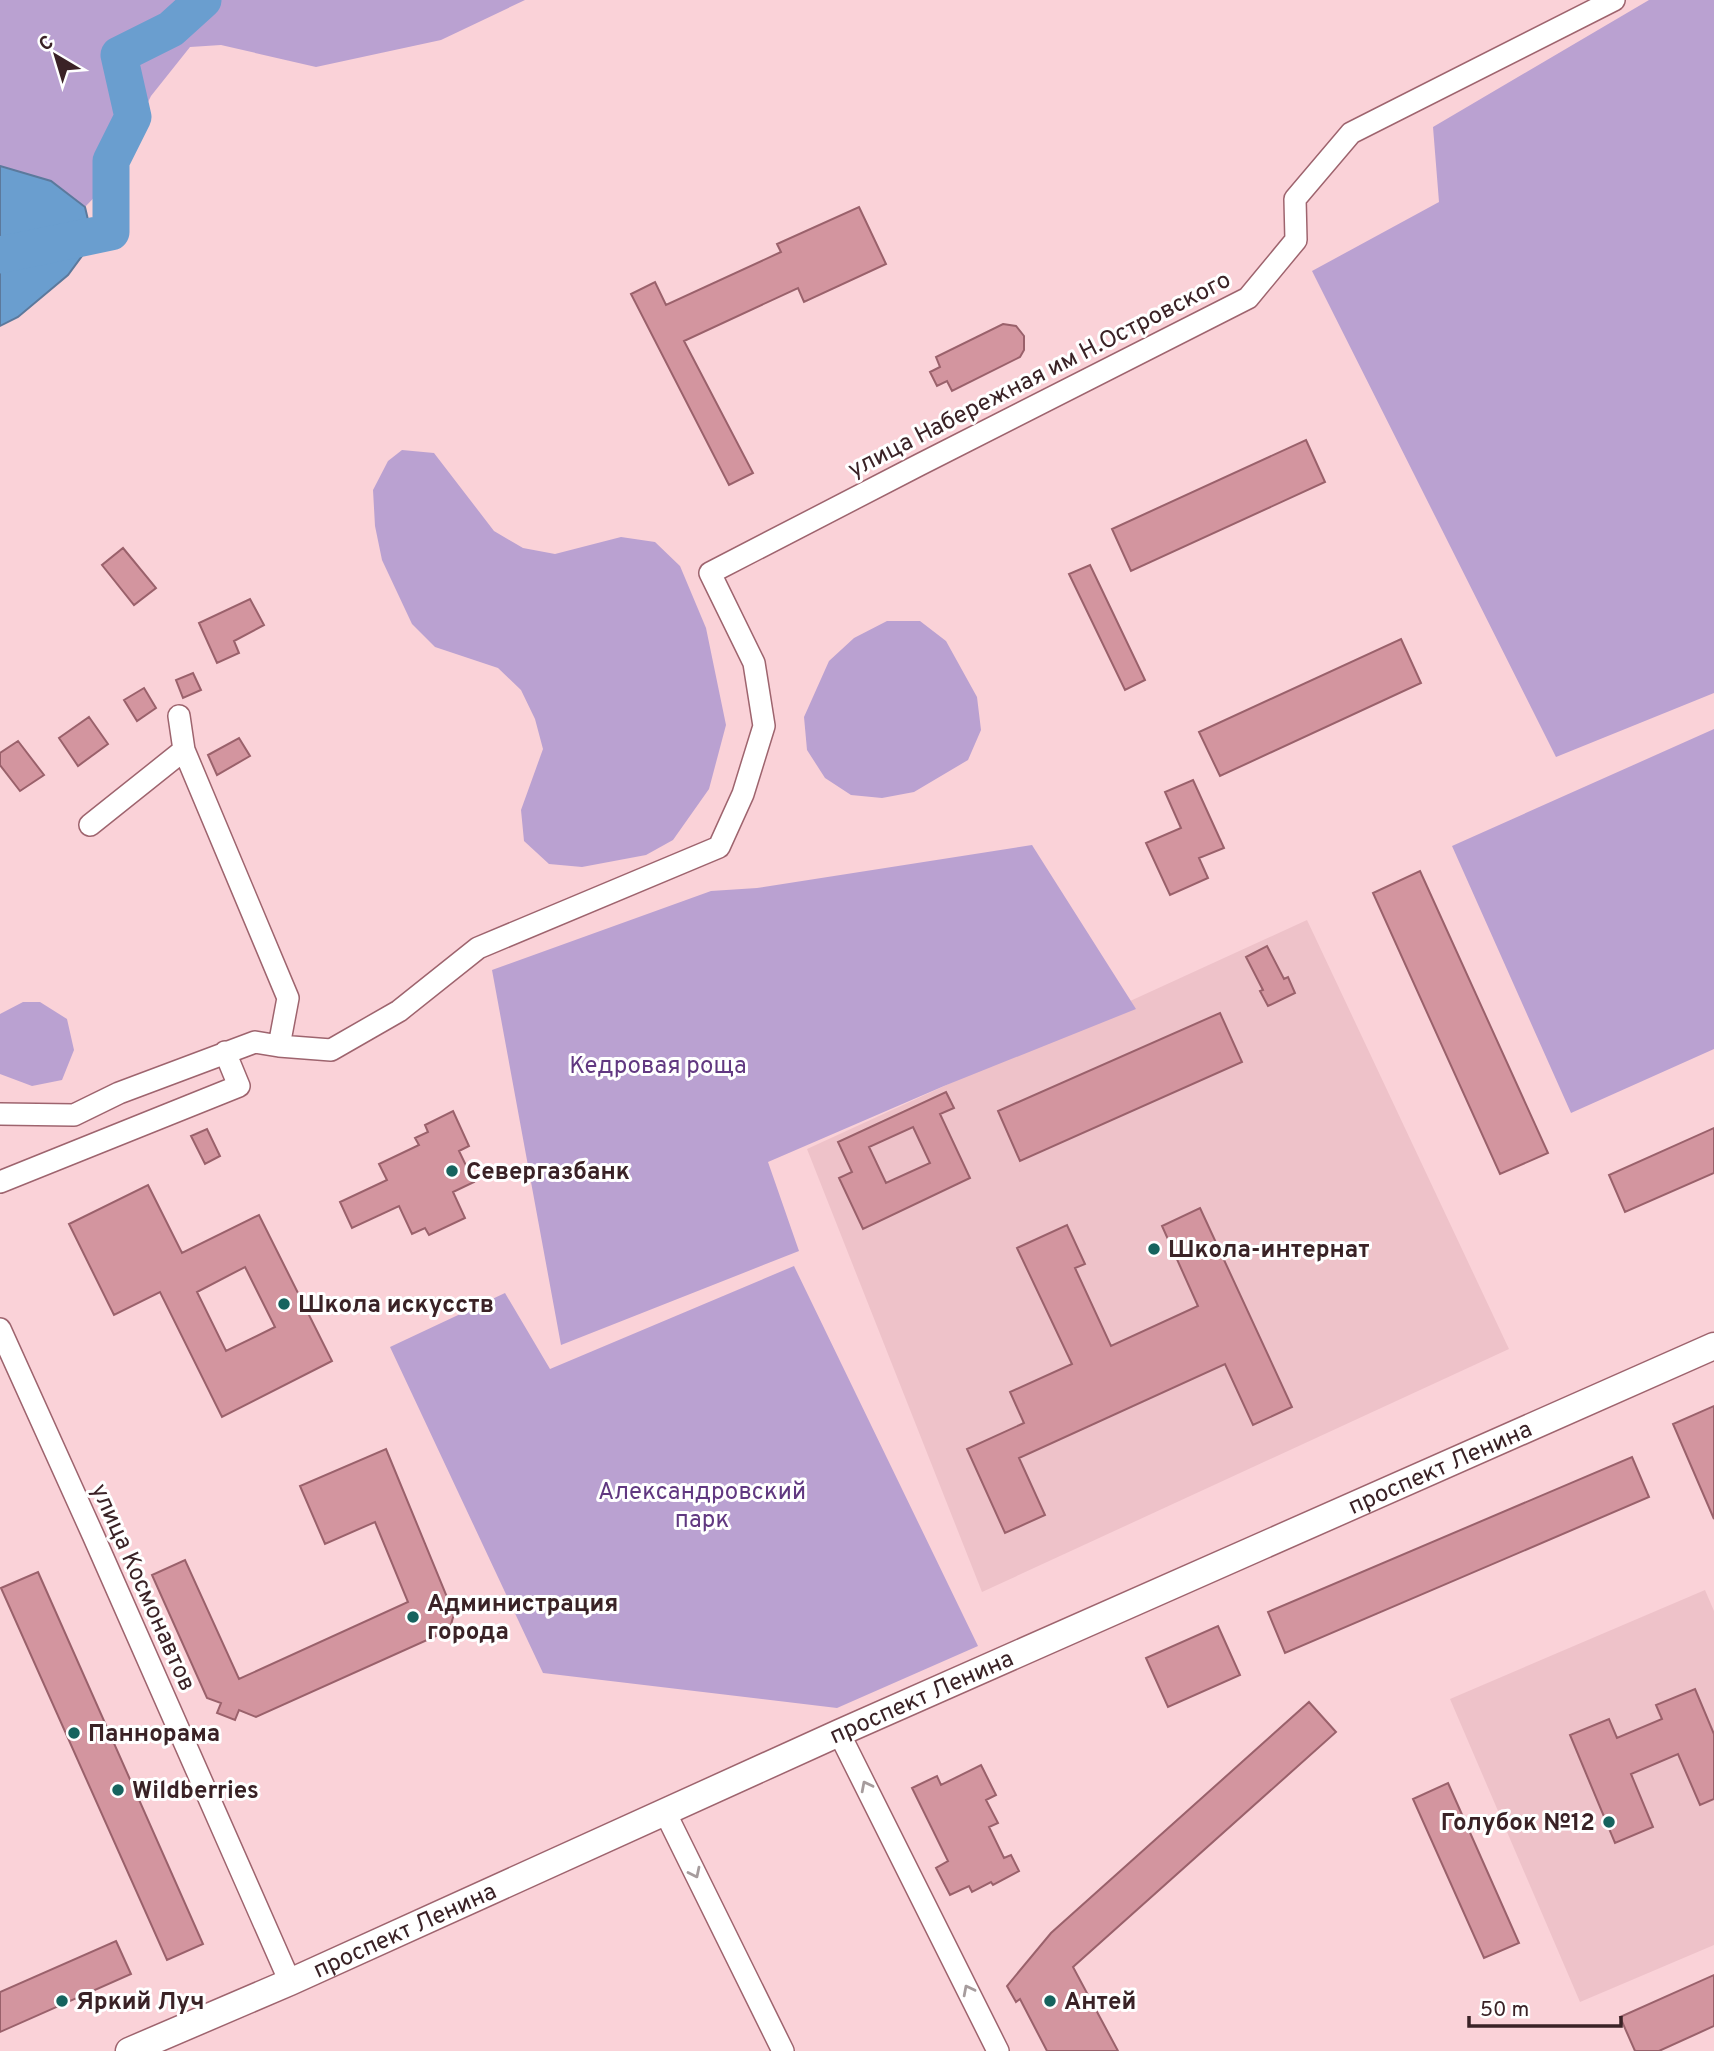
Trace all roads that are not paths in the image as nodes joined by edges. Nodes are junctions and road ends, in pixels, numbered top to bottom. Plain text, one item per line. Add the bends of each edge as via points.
1 (1614, 0) edge
2 (179, 716) dead end
3 (184, 750) junction
4 (90, 825) dead end
5 (279, 1046) junction
6 (225, 1052) junction
7 (0, 1114) edge
8 (0, 1181) edge
9 (0, 1329) edge
10 (1714, 1346) edge
11 (839, 1733) junction
12 (665, 1812) junction
13 (290, 1982) junction
14 (129, 2051) edge
15 (783, 2051) edge
16 (998, 2051) edge

1 - 5 street, улица Набережная им Н.Островского via 1351,133 1295,199 1296,240 1248,298 710,573 754,663 764,726 743,794 719,847 478,948 399,1011 331,1050
2 - 3 street
3 - 4 street
3 - 5 street via 288,998
5 - 6 street via 256,1042
6 - 7 street via 74,1115
6 - 8 street via 239,1086
9 - 13 street, улица Космонавтов
10 - 11 street, проспект Ленина
11 - 12 street, проспект Ленина
16 -> 11 street
12 - 13 street, проспект Ленина
12 -> 15 street
13 - 14 street, проспект Ленина

